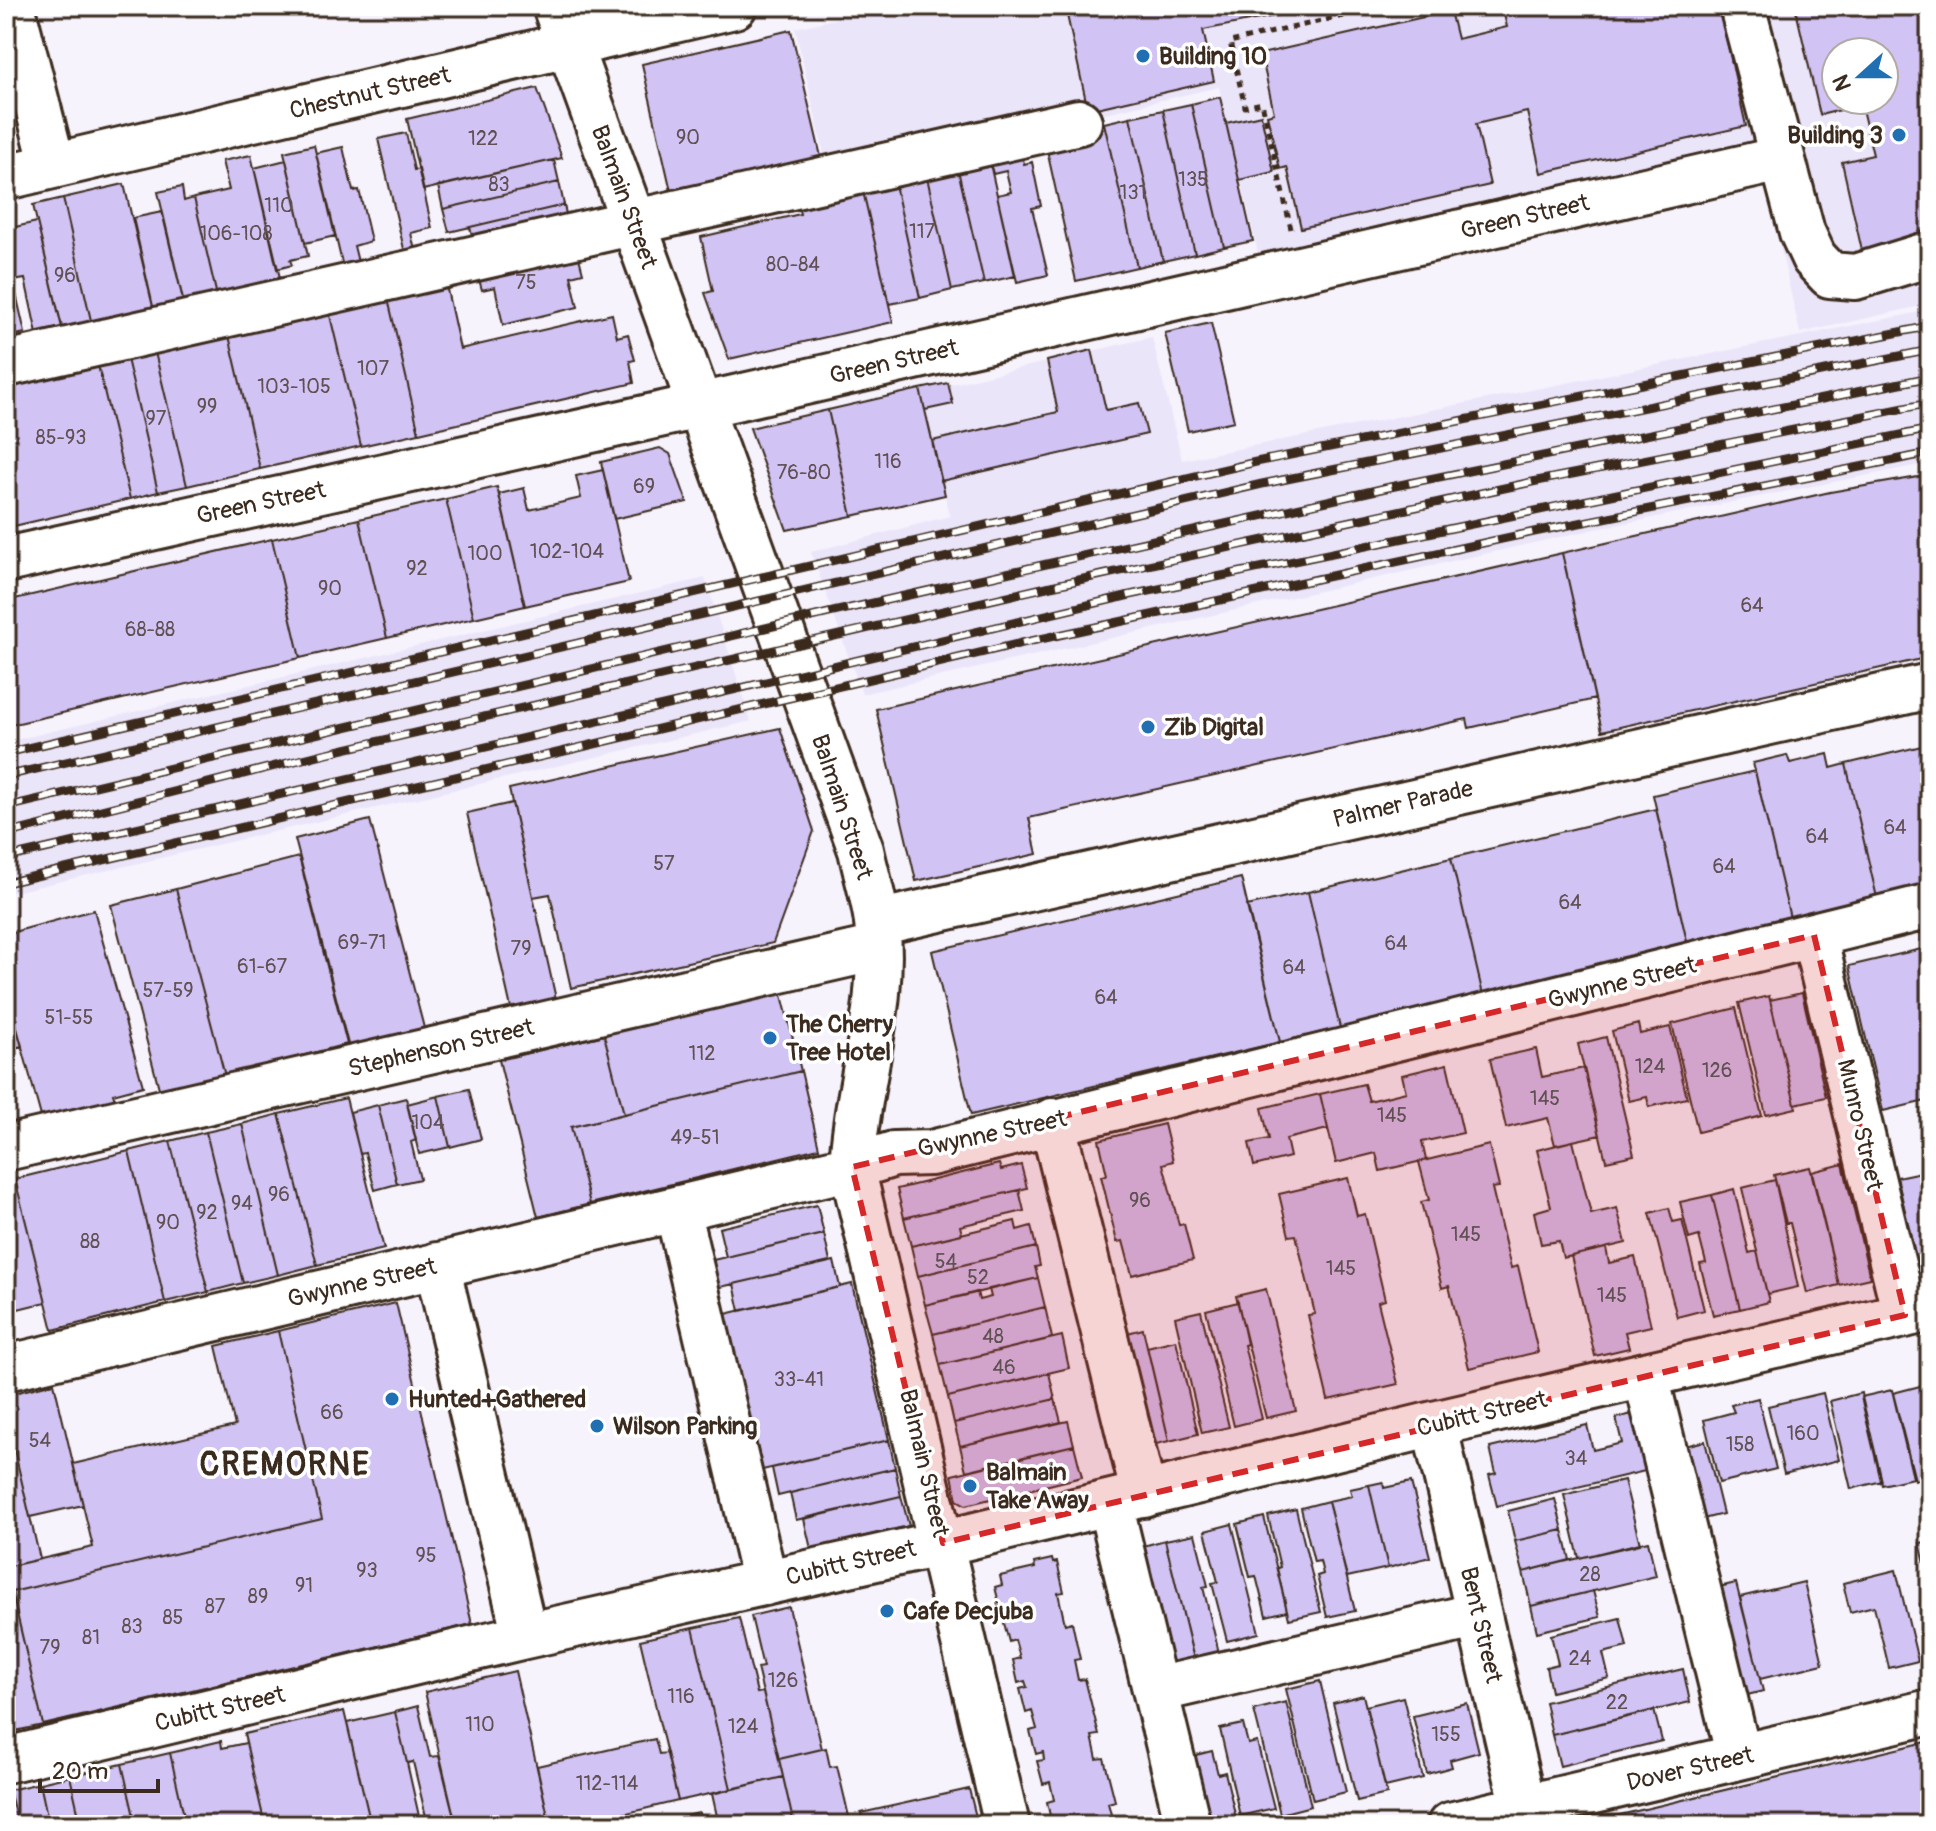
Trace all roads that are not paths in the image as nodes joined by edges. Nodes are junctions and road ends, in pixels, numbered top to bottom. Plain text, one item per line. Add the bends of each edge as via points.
1 (12, 6) edge
2 (734, 6) edge
3 (1742, 6) edge
4 (561, 24) edge
5 (1079, 122) dead end
6 (1781, 159) junction
7 (53, 166) junction
8 (6, 177) edge
9 (633, 223) junction
10 (1930, 254) edge
11 (6, 364) edge
12 (701, 406) junction
13 (6, 560) edge
14 (1930, 686) edge
15 (1930, 906) edge
16 (1814, 935) junction
17 (877, 936) junction
18 (1052, 1121) junction
19 (6, 1148) edge
20 (852, 1167) junction
21 (677, 1209) junction
22 (437, 1265) junction
23 (1917, 1312) edge
24 (6, 1368) edge
25 (1646, 1376) junction
26 (1434, 1424) junction
27 (1127, 1499) junction
28 (943, 1543) junction
29 (765, 1583) junction
30 (1479, 1615) junction
31 (525, 1636) junction
32 (1156, 1690) junction
33 (1930, 1712) edge
34 (1739, 1757) junction
35 (6, 1760) edge
36 (1526, 1816) edge
37 (1007, 1825) edge
38 (1188, 1825) edge
39 (1450, 1825) edge

1 - 7 street
2 - 4 street, Chestnut Street
3 - 6 street
4 - 7 street, Chestnut Street via 516,59
4 - 9 street, Balmain Street
5 - 9 street
6 - 10 street via 1802,232 1814,258 1830,275 1855,277
6 - 12 street, Green Street
7 - 8 street, Chestnut Street
9 - 11 street
9 - 12 street, Balmain Street
12 - 13 street, Green Street
12 - 17 street, Balmain Street via 861,850
14 - 17 street, Palmer Parade
15 - 16 street, Gwynne Street
16 - 18 street, Gwynne Street
16 - 23 street, Munro Street
17 - 19 street, Stephenson Street
17 - 20 street, Balmain Street via 872,1034
18 - 20 street, Gwynne Street via 931,1153 894,1154
18 - 27 street
20 - 21 street, Gwynne Street
20 - 28 street, Balmain Street
21 - 22 street, Gwynne Street
21 - 29 street
22 - 24 street, Gwynne Street
22 - 31 street
23 - 25 street, Cubitt Street
25 - 26 street, Cubitt Street
25 - 34 street
26 - 27 street, Cubitt Street
26 - 30 street, Bent Street
27 - 28 street, Cubitt Street
27 - 32 street
28 - 29 street, Cubitt Street
28 - 37 street, Balmain Street
29 - 31 street, Cubitt Street
30 - 32 street
30 - 36 street, Bent Street
31 - 35 street, Cubitt Street
32 - 38 street
33 - 34 street, Dover Street
34 - 36 street, Dover Street
36 - 39 street, Dover Street

